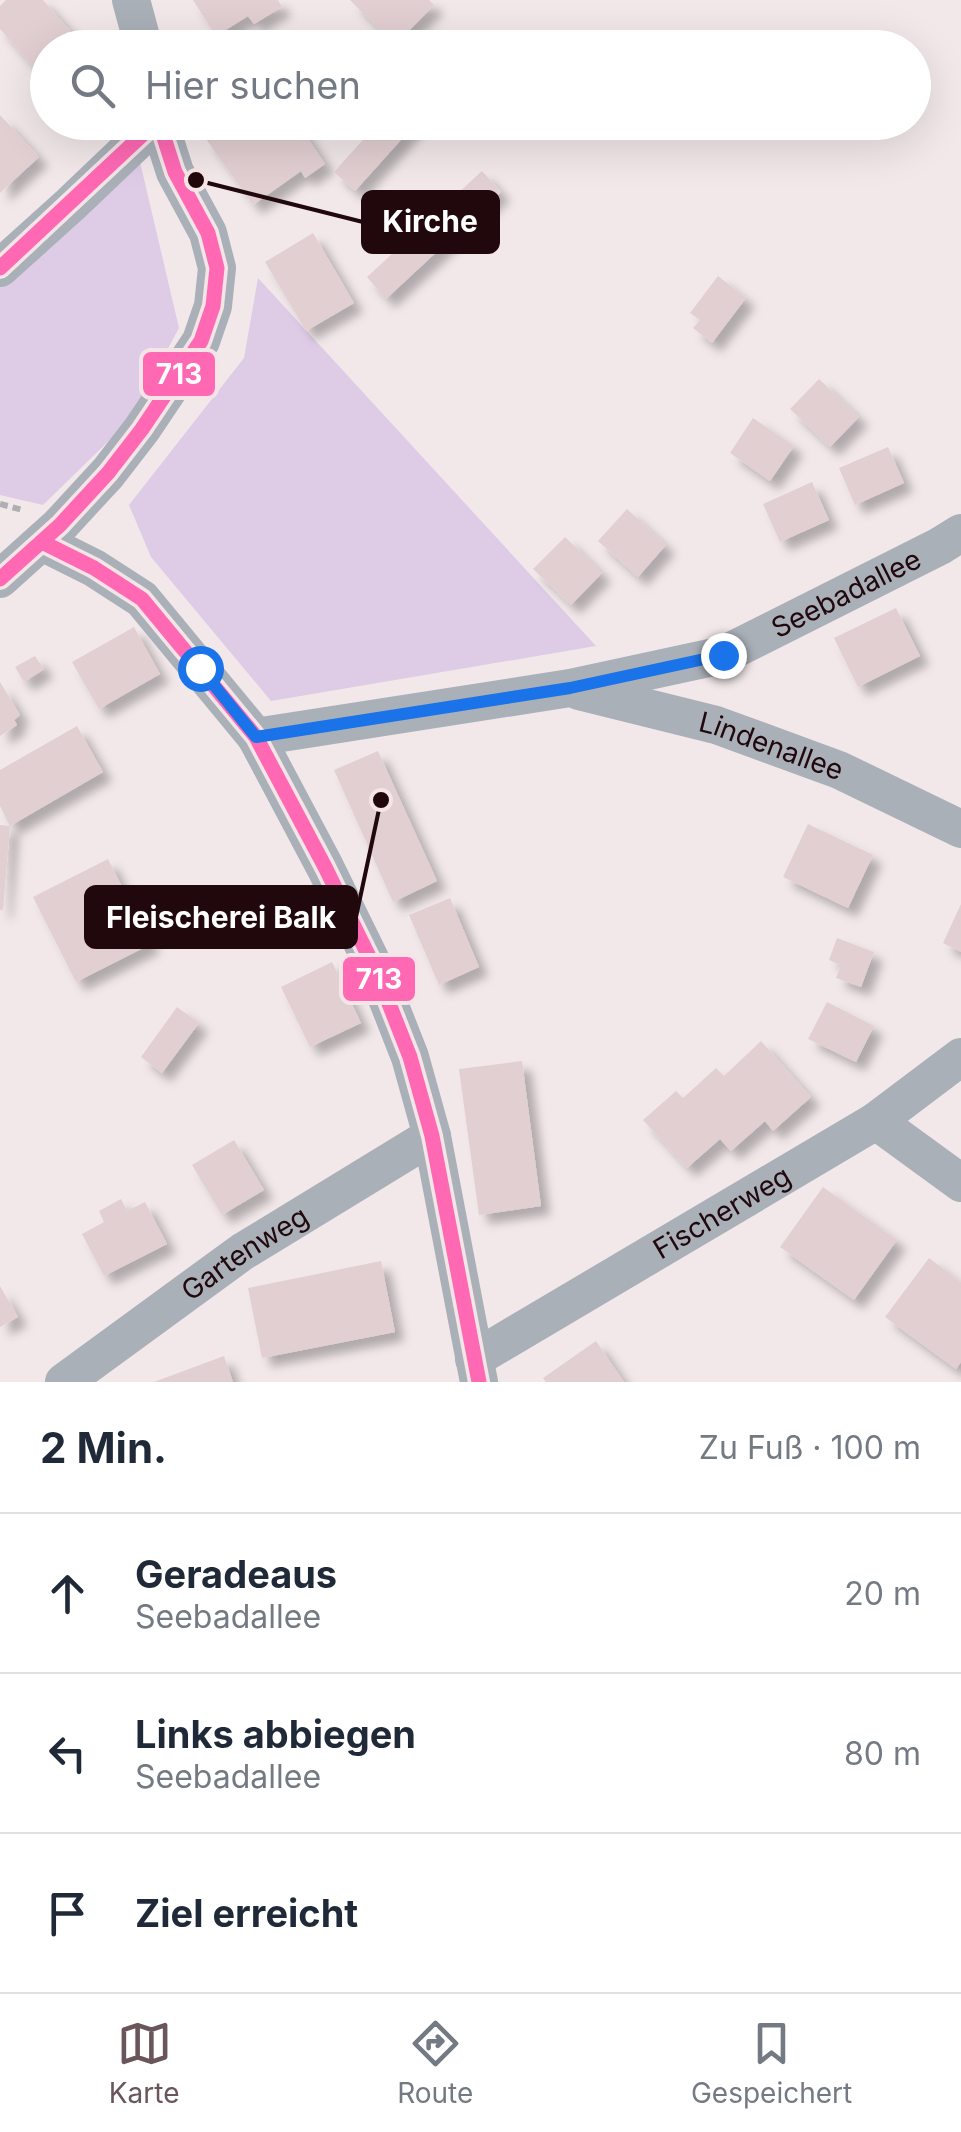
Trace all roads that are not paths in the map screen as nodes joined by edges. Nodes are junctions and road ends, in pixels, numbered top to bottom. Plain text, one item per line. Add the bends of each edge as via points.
1 (132, 0) edge
2 (140, 30) edge
3 (139, 140) edge
4 (164, 140) edge
5 (0, 268) edge
6 (961, 533) edge
7 (42, 542) junction
8 (0, 579) edge
9 (570, 688) junction
10 (256, 737) junction
11 (961, 830) edge
12 (961, 1057) edge
13 (876, 1120) junction
14 (432, 1136) junction
15 (961, 1184) edge
16 (477, 1370) edge
17 (64, 1382) edge

1 - 2 street
3 - 5 street
4 - 7 street via 208,232 218,268 214,306 202,341 142,429
6 - 9 street, Seebadallee via 723,655
7 - 8 street
7 - 10 street via 142,600
9 - 10 street, Seebadallee
9 - 11 street, Lindenallee via 734,732 839,770
10 - 14 street via 377,972
12 - 13 street, Fischerweg
13 - 15 street
13 - 16 street, Fischerweg
14 - 16 street
14 - 17 street, Gartenweg via 242,1252

